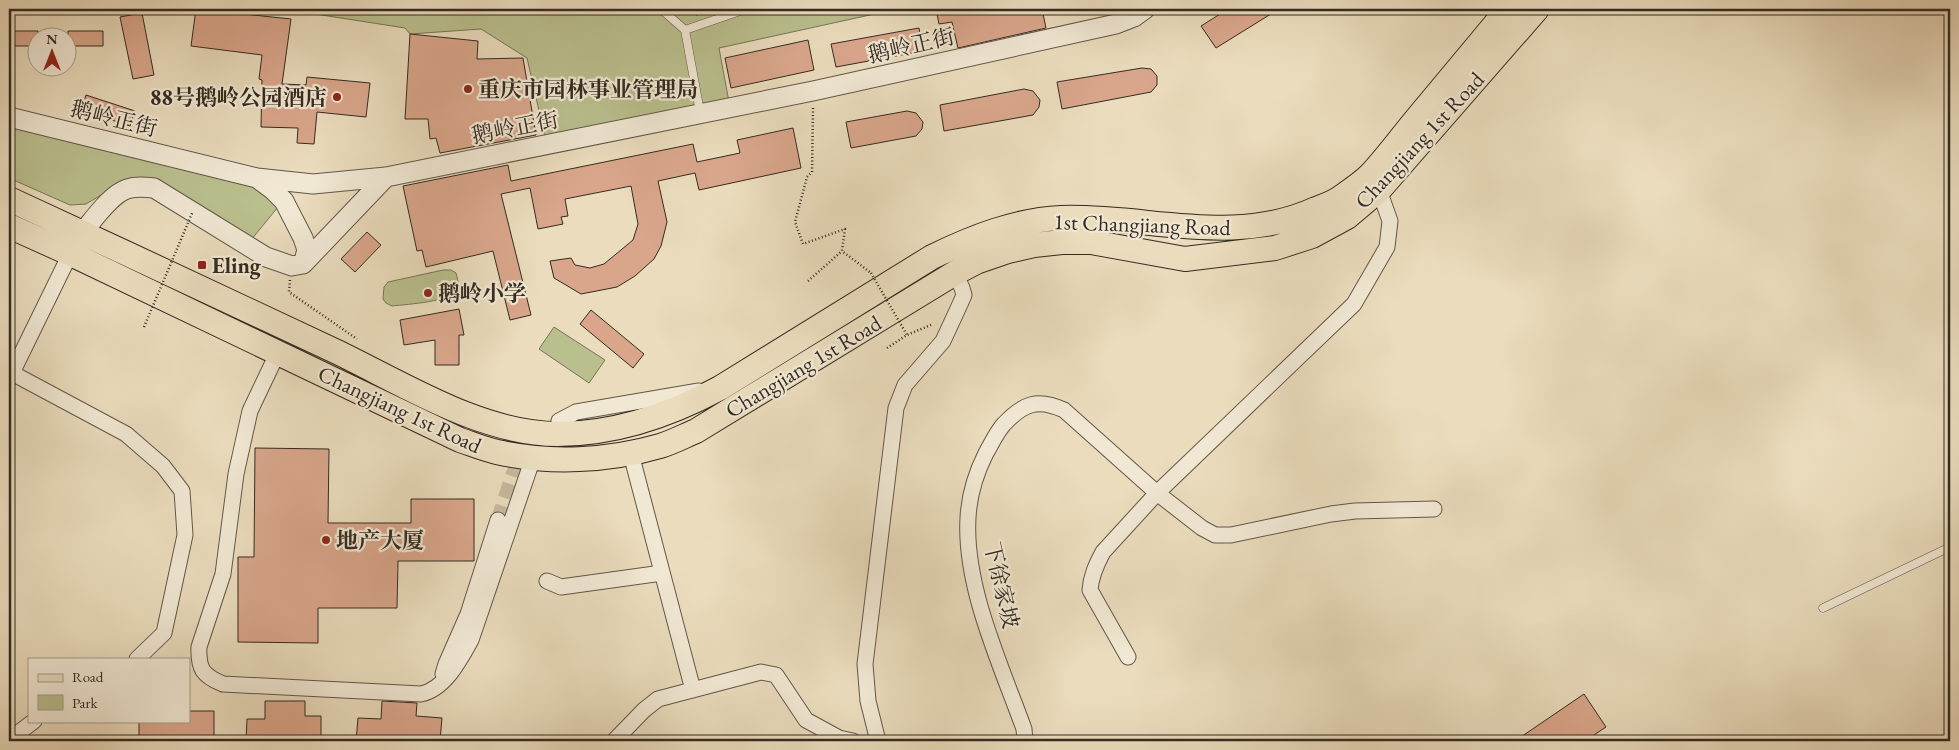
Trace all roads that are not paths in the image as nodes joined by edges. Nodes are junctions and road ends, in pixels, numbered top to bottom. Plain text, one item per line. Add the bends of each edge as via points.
1 (661, 9) edge
2 (746, 9) edge
3 (1144, 9) edge
4 (1508, 9) edge
5 (1538, 9) edge
6 (685, 30) junction
7 (701, 114) junction
8 (9, 117) edge
9 (386, 177) junction
10 (257, 178) junction
11 (1379, 190) junction
12 (9, 199) edge
13 (9, 226) edge
14 (82, 233) junction
15 (69, 253) junction
16 (298, 265) junction
17 (955, 273) junction
18 (278, 352) junction
19 (10, 373) edge
20 (720, 388) junction
21 (559, 421) dead end
22 (631, 454) junction
23 (533, 458) junction
24 (1158, 493) junction
25 (1434, 509) dead end
26 (498, 520) tunnel mouth
27 (1950, 547) edge
28 (662, 573) junction
29 (547, 581) dead end
30 (1823, 608) dead end
31 (1128, 657) dead end
32 (138, 658) edge
33 (440, 684) junction
34 (693, 690) junction
35 (33, 722) edge
36 (9, 740) edge
37 (614, 741) edge
38 (854, 741) edge
39 (878, 741) edge
40 (1025, 741) edge

1 - 6 lane
2 - 6 lane
3 - 7 street, 鹅岭正街 via 1116,24
4 - 20 main road, 1st Changjiang Road via 1369,176 1338,199 1302,215 1236,228 1202,229 1094,218 1030,221 1002,228 932,257
5 - 11 main road, Changjiang 1st Road
6 - 7 lane
7 - 9 street, 鹅岭正街
8 - 10 street, 鹅岭正街
9 - 10 street, 鹅岭正街 via 313,184
9 - 16 street
10 - 16 street via 284,201 303,238 307,250
11 - 17 main road, Changjiang 1st Road via 1347,217 1312,236 1275,248 1185,258 1091,242 1062,242 1008,251
11 - 24 street via 1390,221 1387,247 1354,304
12 - 14 main road, 1st Changjiang Road
13 - 15 main road, Changjiang 1st Road
14 - 15 street
14 - 16 street via 116,195 139,186 154,188 266,257
14 - 20 main road, 1st Changjiang Road via 468,416 496,425 527,432 590,433 654,418
15 - 18 main road, Changjiang 1st Road
15 - 19 street
17 - 22 main road, Changjiang 1st Road via 696,431
17 - 39 street via 964,295 961,302 942,341 905,385 896,408 865,664 868,701
18 - 23 main road, Changjiang 1st Road via 460,440 496,452
18 - 33 street via 250,411 236,474 223,574 199,647 203,671 223,684 421,694
19 - 32 street via 126,434 163,466 182,491 185,535 164,633
20 - 21 street via 576,412
22 - 23 main road, Changjiang 1st Road via 566,460
22 - 28 street
23 - 33 street via 473,633 462,658
24 - 25 street, 下徐家坡 via 1214,535 1231,535 1354,511
24 - 31 street via 1103,552 1091,579 1090,590
24 - 40 street, 下徐家坡 via 1064,410 1048,403 1032,404 1014,414 998,432 973,488 968,518 969,546 982,609 1024,729
26 - 33 street via 468,614
27 - 30 lane
28 - 29 street via 561,587
28 - 34 street
34 - 37 street via 658,699
34 - 38 street via 761,672 776,675 806,720 839,738
35 - 36 street

